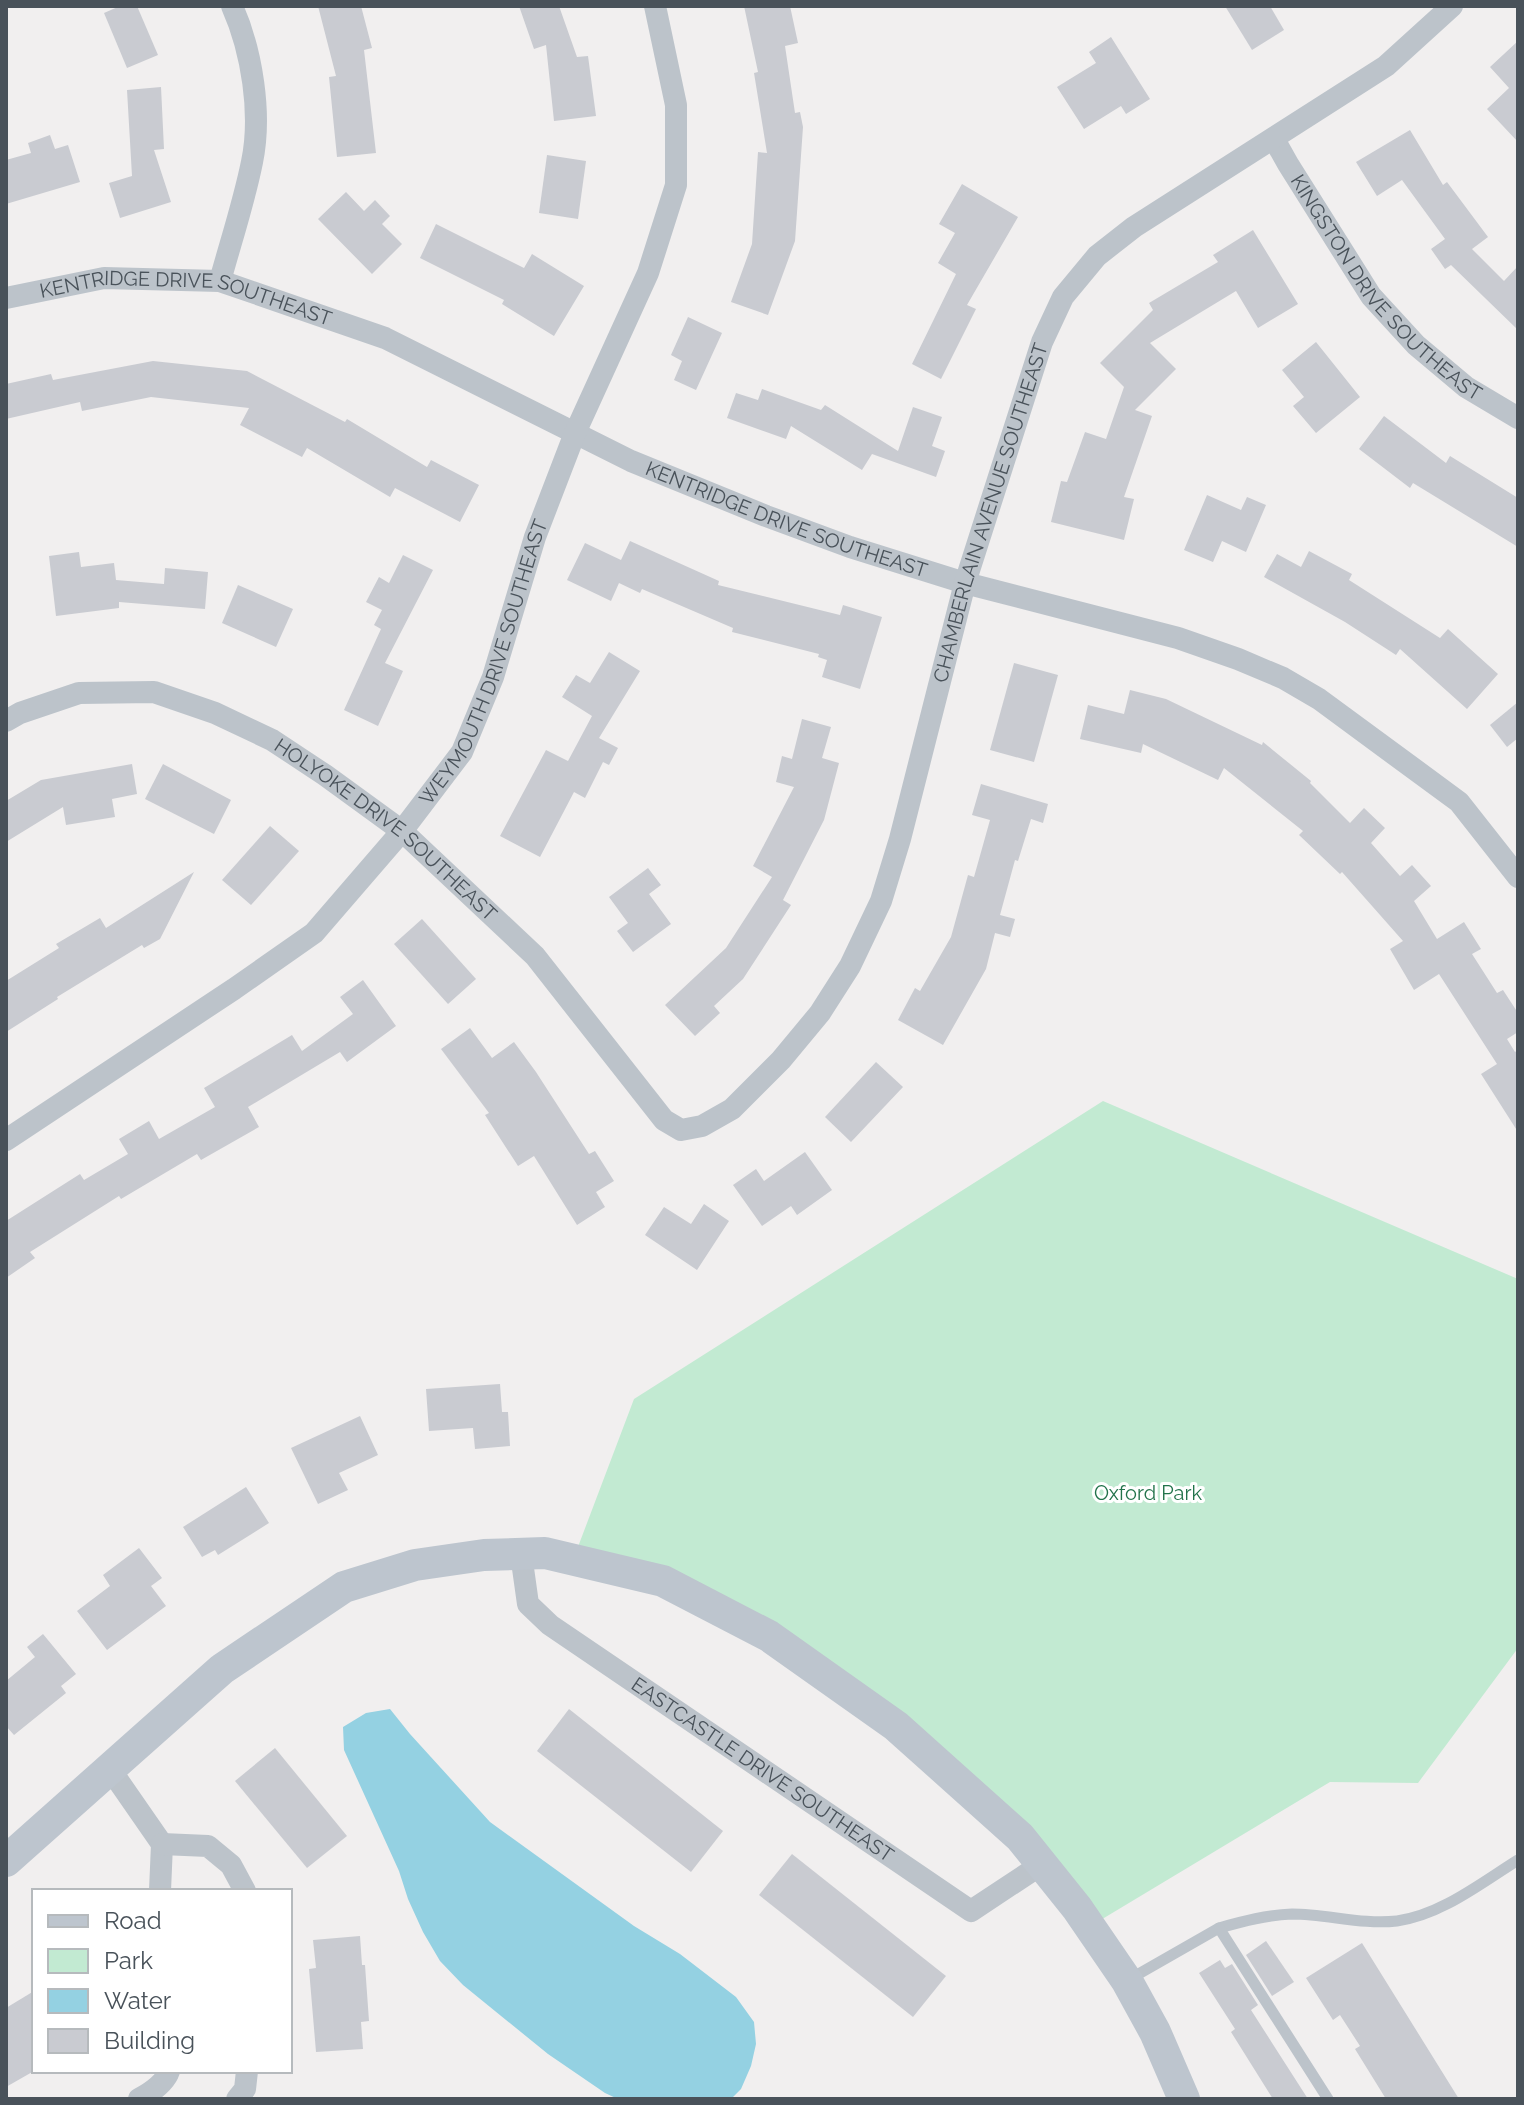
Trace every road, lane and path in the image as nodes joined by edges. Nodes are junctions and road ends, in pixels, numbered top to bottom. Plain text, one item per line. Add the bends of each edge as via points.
1 (232, 6) edge
2 (655, 6) edge
3 (1452, 6) edge
4 (1274, 139) junction
5 (220, 281) junction
6 (6, 298) edge
7 (1518, 418) edge
8 (575, 433) junction
9 (965, 583) junction
10 (6, 721) edge
11 (402, 831) junction
12 (1518, 877) edge
13 (681, 1130) joint
14 (6, 1140) edge
15 (521, 1554) junction
16 (110, 1769) junction
17 (162, 1844) junction
18 (1518, 1860) edge
19 (6, 1861) edge
20 (1042, 1864) junction
21 (160, 1889) edge
22 (244, 1889) edge
23 (1219, 1928) junction
24 (1127, 1981) junction
25 (168, 2073) edge
26 (247, 2073) edge
27 (139, 2099) edge
28 (237, 2099) edge
29 (1184, 2099) edge
30 (1328, 2099) edge

1 - 5 street via 257,110 253,160
2 - 8 street, WEYMOUTH DRIVE SOUTHEAST via 676,105 676,185 648,273
3 - 4 street, CHAMBERLAIN AVENUE SOUTHEAST via 1386,66
4 - 7 street, KINGSTON DRIVE SOUTHEAST via 1371,296 1416,345 1466,387
4 - 9 street, CHAMBERLAIN AVENUE SOUTHEAST via 1134,227 1097,256 1063,297 1042,342
5 - 6 street, KENTRIDGE DRIVE SOUTHEAST via 104,278
5 - 8 street, KENTRIDGE DRIVE SOUTHEAST via 385,338
8 - 9 street, KENTRIDGE DRIVE SOUTHEAST via 766,516
8 - 11 street, WEYMOUTH DRIVE SOUTHEAST via 535,537 493,677 462,752
9 - 12 street, KENTRIDGE DRIVE SOUTHEAST via 1178,638 1283,678 1459,802
9 - 13 street, CHAMBERLAIN AVENUE SOUTHEAST via 900,839 881,901 850,966 820,1013 732,1109 702,1126
10 - 11 street, HOLYOKE DRIVE SOUTHEAST via 79,693 154,692 272,740
11 - 13 street, HOLYOKE DRIVE SOUTHEAST via 535,956 664,1120
11 - 14 street, WEYMOUTH DRIVE SOUTHEAST via 314,933
15 - 16 street via 415,1565 344,1587 222,1669
15 - 20 street via 545,1553 663,1581 769,1636 896,1726 1020,1837
15 - 20 street, EASTCASTLE DRIVE SOUTHEAST via 528,1604 550,1625 971,1911
16 - 17 street
16 - 19 street
17 - 21 street
17 - 22 street via 208,1846 231,1865
18 - 23 lane via 1451,1901 1396,1921 1293,1914
20 - 24 street
23 - 24 lane
23 - 30 lane
24 - 29 street
25 - 27 street
26 - 28 street

